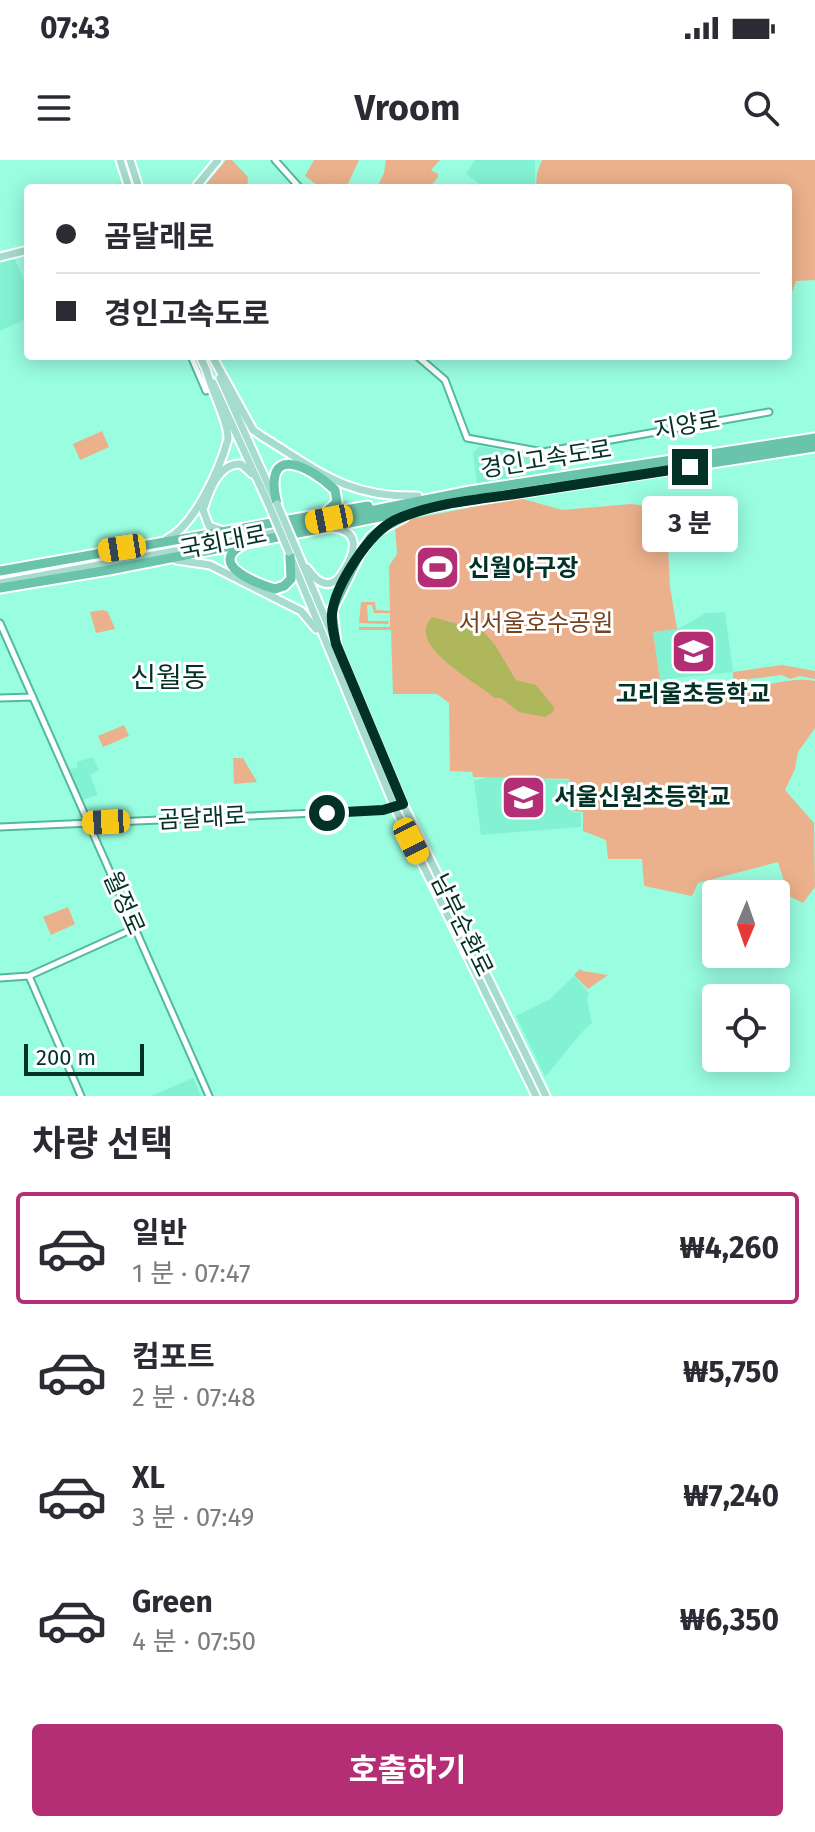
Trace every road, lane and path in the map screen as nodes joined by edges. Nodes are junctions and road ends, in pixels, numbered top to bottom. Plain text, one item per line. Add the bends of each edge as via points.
1 (120, 160) edge
2 (130, 160) edge
3 (218, 160) edge
4 (275, 160) edge
5 (128, 184) edge
6 (138, 184) edge
7 (198, 184) edge
8 (296, 184) edge
9 (24, 251) edge
10 (0, 257) edge
11 (193, 360) edge
12 (202, 360) edge
13 (212, 360) edge
14 (212, 360) edge
15 (422, 360) edge
16 (206, 369) junction
17 (208, 390) junction
18 (769, 412) dead end
19 (815, 438) edge
20 (815, 447) edge
21 (260, 484) junction
22 (470, 491) junction
23 (418, 496) junction
24 (273, 504) junction
25 (441, 505) junction
26 (324, 514) junction
27 (352, 522) junction
28 (328, 528) junction
29 (236, 529) junction
30 (285, 532) junction
31 (162, 542) junction
32 (247, 542) junction
33 (293, 553) junction
34 (166, 559) junction
35 (0, 569) edge
36 (0, 586) edge
37 (0, 623) edge
38 (336, 644) junction
39 (340, 679) junction
40 (33, 697) junction
41 (0, 698) edge
42 (377, 763) junction
43 (392, 777) junction
44 (399, 806) junction
45 (89, 823) junction
46 (0, 827) edge
47 (135, 928) junction
48 (29, 976) junction
49 (0, 978) edge
50 (81, 1096) edge
51 (209, 1096) edge
52 (536, 1096) edge
53 (546, 1096) edge

1 - 5 main road
2 - 6 main road
3 - 7 main road
4 - 8 street
9 - 10 main road
11 - 17 street
12 - 16 main road, 남부순환로
13 - 23 main road via 253,430 263,437 347,487 378,496
14 - 24 main road, 남부순환로
15 - 18 street, 지양로 via 445,380 467,438 535,452
16 - 17 main road
16 - 21 main road, 남부순환로
17 - 31 main road via 227,428 227,445 193,514
19 - 22 highway, 경인고속도로
20 - 25 highway, 경인고속도로
21 - 24 main road, 남부순환로
21 - 29 main road via 241,464 221,471 205,504 205,521 213,528
22 - 23 highway
22 - 30 highway, 경인고속도로
23 - 26 highway
24 - 26 highway via 274,474 292,464 335,490 337,502
24 - 33 main road, 남부순환로, bridge
25 - 27 highway, 경인고속도로
25 - 38 highway via 395,520 363,547 332,610
26 - 29 highway
27 - 28 highway, 경인고속도로
27 - 36 main road, 국회대로
28 - 30 highway, 경인고속도로
28 - 33 main road via 343,529 354,541 339,579 326,584 316,580
29 - 31 highway
30 - 32 highway
30 - 36 main road, 국회대로
31 - 35 highway
32 - 33 highway via 232,551 232,568 270,588 280,589 291,579
32 - 34 highway
33 - 38 main road, 남부순환로
33 - 39 main road, 남부순환로
34 - 36 highway
34 - 39 main road via 210,565 301,611 317,630
37 - 40 street, 월정로
38 - 43 main road, 남부순환로
39 - 42 main road, 남부순환로
40 - 41 street
40 - 45 street, 월정로
42 - 43 main road via 387,781
42 - 44 main road, 남부순환로
43 - 44 main road, 남부순환로
44 - 45 street, 곰달래로
44 - 52 main road, 남부순환로
44 - 53 main road, 남부순환로
45 - 46 street, 곰달래로
45 - 47 street, 월정로
47 - 48 street
47 - 51 street, 월정로
48 - 49 street
48 - 50 street

